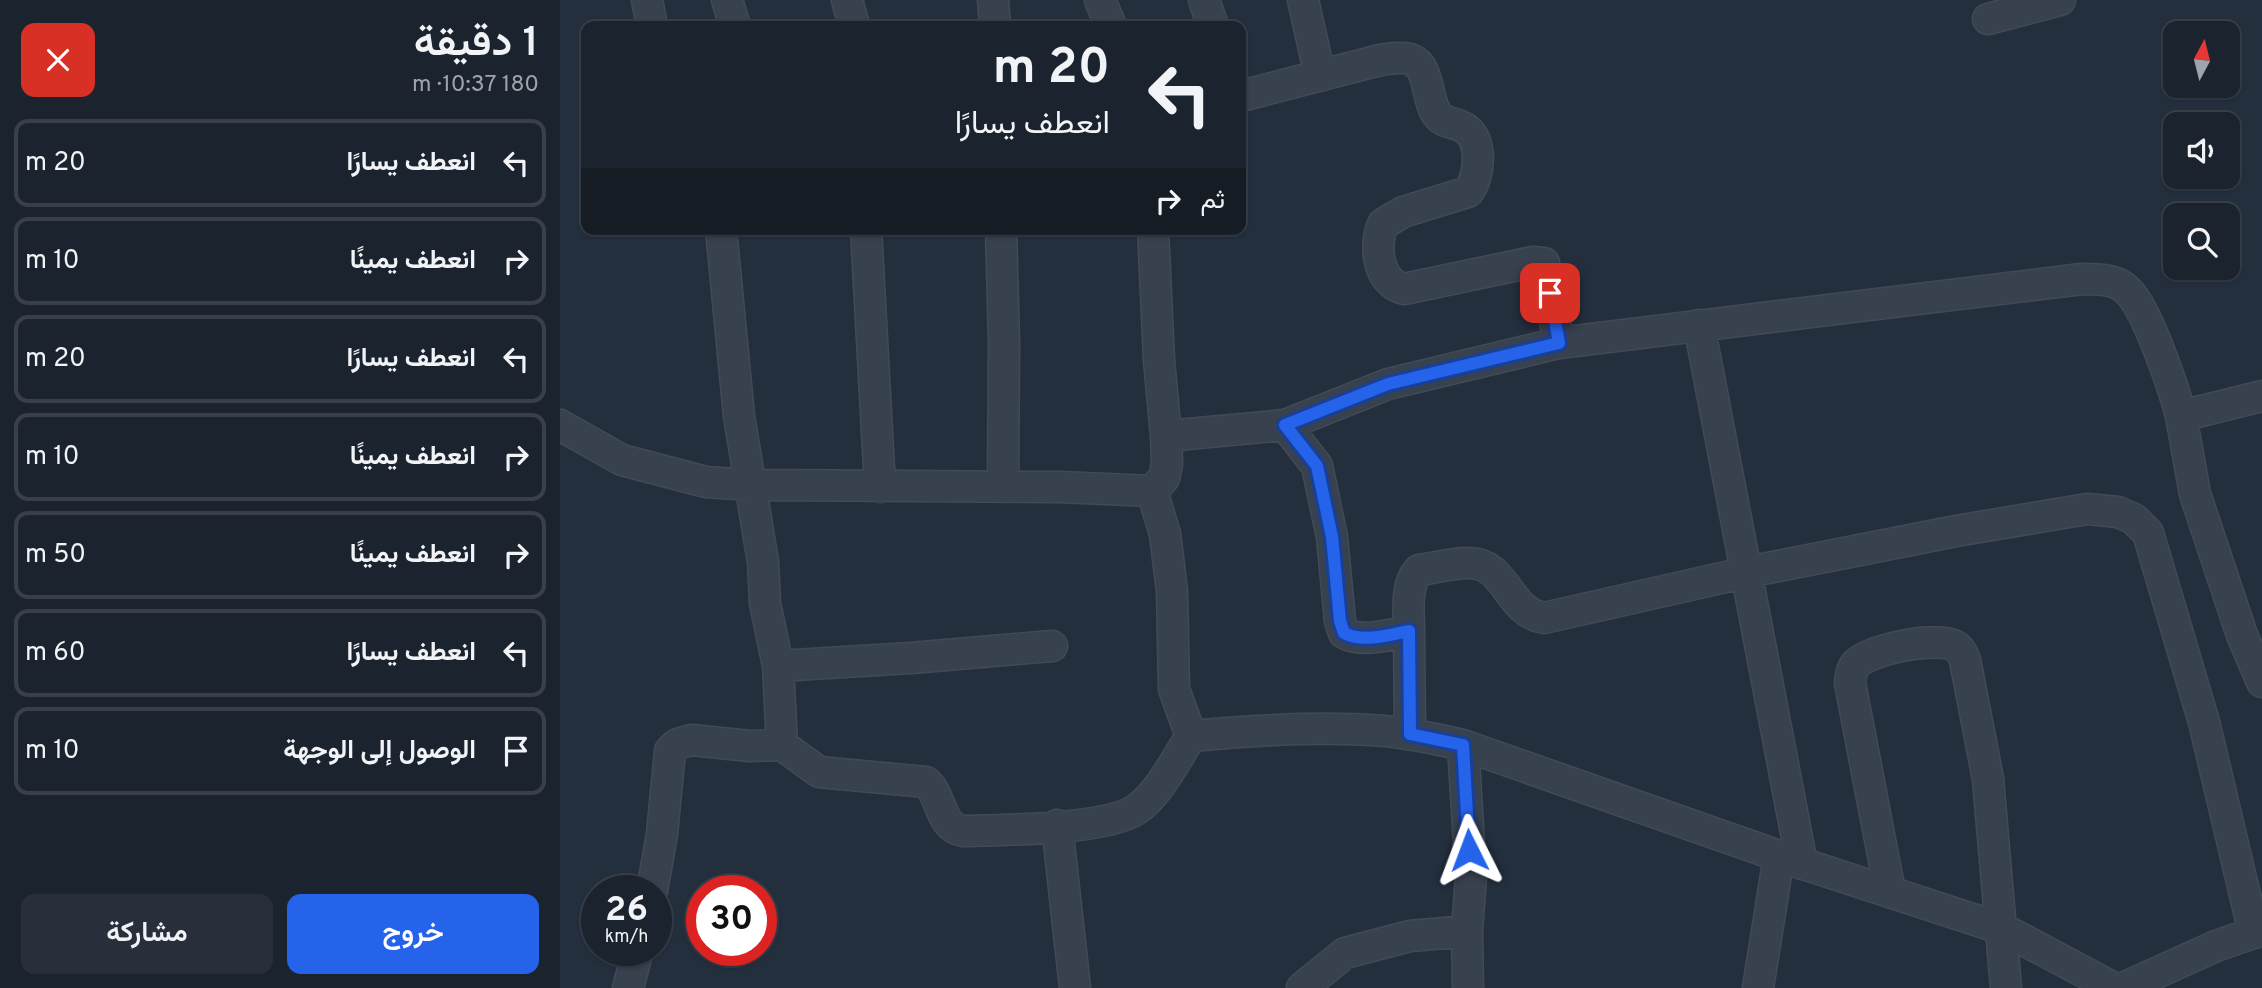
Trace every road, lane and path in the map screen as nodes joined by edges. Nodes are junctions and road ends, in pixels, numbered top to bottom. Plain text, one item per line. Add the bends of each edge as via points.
1 (647, 0) edge
2 (727, 0) edge
3 (847, 0) edge
4 (993, 0) edge
5 (1100, 0) edge
6 (1204, 0) edge
7 (1303, 0) edge
8 (2060, 0) edge
9 (1988, 19) dead end
10 (651, 21) edge
11 (733, 21) edge
12 (852, 21) edge
13 (995, 21) edge
14 (1109, 21) edge
15 (1211, 21) edge
16 (1320, 76) junction
17 (1246, 95) edge
18 (722, 235) edge
19 (866, 235) edge
20 (1001, 235) edge
21 (1153, 235) edge
22 (1699, 325) junction
23 (1559, 343) junction
24 (2262, 396) edge
25 (2181, 416) junction
26 (560, 425) edge
27 (1285, 425) junction
28 (1166, 436) junction
29 (751, 485) junction
30 (880, 487) junction
31 (1003, 487) junction
32 (1152, 491) junction
33 (1748, 572) junction
34 (1409, 631) junction
35 (1052, 646) dead end
36 (778, 666) junction
37 (2262, 682) edge
38 (1410, 734) junction
39 (1191, 736) junction
40 (782, 745) junction
41 (1463, 745) junction
42 (1057, 825) junction
43 (1790, 860) junction
44 (655, 875) edge
45 (1890, 892) junction
46 (2003, 929) junction
47 (1467, 931) junction
48 (2258, 931) edge
49 (634, 966) edge
50 (628, 988) edge
51 (1075, 988) edge
52 (1302, 988) edge
53 (1468, 988) edge
54 (1758, 988) edge
55 (2006, 988) edge
56 (2114, 988) edge
57 (2123, 988) edge

1 - 10 street
2 - 11 street
3 - 12 street
4 - 13 street
5 - 14 street
6 - 15 street
7 - 16 street
8 - 9 street
16 - 17 street
16 - 23 street via 1386,59 1413,59 1421,66 1438,116 1473,135 1478,173 1468,192 1403,212 1383,224 1378,245 1390,282 1404,289 1544,263
18 - 29 street via 739,416
19 - 30 street
20 - 31 street
21 - 28 street
22 - 23 street
22 - 25 street via 2082,279 2109,280 2128,290 2137,302
22 - 33 street
23 - 27 street via 1388,384
24 - 25 street
25 - 37 street via 2195,495
26 - 29 street via 622,460 706,482
27 - 28 street
27 - 34 street via 1317,466 1344,633 1364,637
28 - 32 street via 1166,472
29 - 30 street
29 - 36 street via 765,603
30 - 31 street
31 - 32 street
32 - 39 street via 1165,534 1172,591 1174,690
33 - 34 street via 1544,618 1526,612 1495,573 1482,565 1468,562 1419,570 1411,586
33 - 43 street
33 - 48 street via 2087,509 2118,512 2134,519 2148,533
34 - 38 street
35 - 36 street
36 - 40 street
38 - 39 street via 1313,730
38 - 41 street
39 - 42 street via 1161,784 1137,809 1109,821
40 - 42 street via 820,772 926,782 955,830
40 - 44 street via 691,740 670,751
41 - 43 street
41 - 47 street via 1471,876
42 - 51 street
43 - 45 street
43 - 54 street
45 - 46 street
45 - 46 street via 1851,674 1855,664 1867,656 1910,644 1940,642 1960,649 1965,660 1988,779
46 - 55 street
46 - 56 street
47 - 52 street via 1410,936 1345,953
47 - 53 street
48 - 57 street
49 - 50 street

